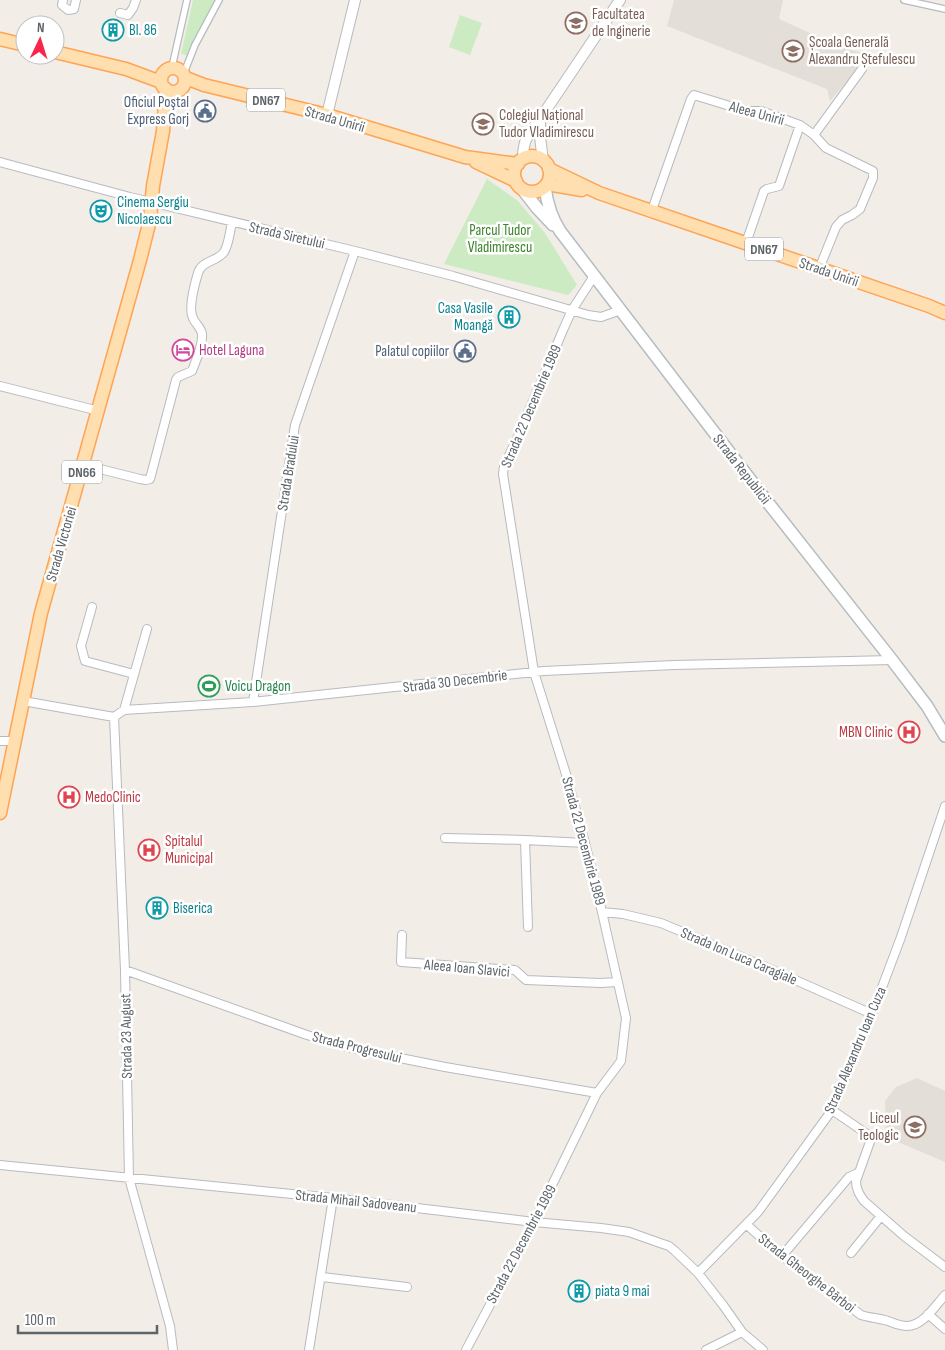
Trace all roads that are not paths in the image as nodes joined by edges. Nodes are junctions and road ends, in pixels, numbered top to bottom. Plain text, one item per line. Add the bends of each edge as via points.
1 (63, 0) edge
2 (76, 0) edge
3 (136, 0) edge
4 (187, 0) edge
5 (219, 0) edge
6 (355, 0) edge
7 (620, 0) edge
8 (904, 0) edge
9 (945, 9) edge
10 (120, 14) dead end
11 (0, 39) edge
12 (15, 43) edge
13 (65, 54) edge
14 (170, 68) junction
15 (126, 69) junction
16 (862, 70) dead end
17 (176, 84) junction
18 (327, 115) junction
19 (540, 119) junction
20 (800, 125) junction
21 (814, 136) junction
22 (465, 157) junction
23 (0, 162) edge
24 (521, 162) junction
25 (546, 165) junction
26 (520, 185) junction
27 (546, 186) junction
28 (599, 193) junction
29 (151, 202) junction
30 (652, 210) junction
31 (232, 222) junction
32 (558, 230) junction
33 (746, 243) junction
34 (355, 251) junction
35 (819, 269) junction
36 (594, 276) junction
37 (929, 306) junction
38 (945, 307) edge
39 (572, 310) junction
40 (621, 310) junction
41 (945, 313) edge
42 (0, 386) edge
43 (99, 411) junction
44 (84, 465) junction
45 (92, 607) dead end
46 (148, 629) dead end
47 (892, 660) junction
48 (534, 672) junction
49 (134, 674) junction
50 (23, 702) junction
51 (253, 702) junction
52 (927, 706) junction
53 (124, 710) junction
54 (114, 717) junction
55 (945, 727) edge
56 (945, 736) edge
57 (0, 741) edge
58 (15, 741) junction
59 (945, 806) edge
60 (0, 813) edge
61 (943, 817) edge
62 (445, 838) dead end
63 (525, 840) junction
64 (585, 842) junction
65 (602, 912) junction
66 (528, 927) dead end
67 (402, 935) dead end
68 (125, 970) junction
69 (618, 982) junction
70 (872, 1014) junction
71 (597, 1093) junction
72 (832, 1110) junction
73 (0, 1166) edge
74 (858, 1173) junction
75 (130, 1178) junction
76 (334, 1198) junction
77 (881, 1216) junction
78 (534, 1222) junction
79 (747, 1225) junction
80 (851, 1254) dead end
81 (782, 1256) junction
82 (945, 1267) edge
83 (698, 1274) junction
84 (322, 1277) junction
85 (407, 1287) dead end
86 (945, 1295) edge
87 (928, 1314) junction
88 (945, 1329) edge
89 (742, 1332) junction
90 (173, 1350) edge
91 (309, 1350) edge
92 (466, 1350) edge
93 (706, 1350) edge
94 (763, 1350) edge

1 - 2 street via 62,5 68,10 74,10
3 - 10 street via 128,15
4 - 14 street
5 - 17 street, Strada Victoriei
6 - 18 street
7 - 19 street
8 - 9 street
11 - 12 main road
13 - 15 main road, Strada Unirii
14 - 15 main road, Strada Unirii
14 - 17 main road, Strada Unirii via 179,69
14 - 17 main road via 163,73
15 - 17 main road, Strada Unirii
16 - 21 street
17 - 18 main road, Strada Unirii / DN67 via 204,86
17 - 29 main road, Strada Victoriei / DN66 via 163,131
18 - 22 main road, Strada Unirii / DN67
19 - 24 street via 526,139
19 - 25 street
20 - 21 street, Aleea Unirii
20 - 30 street, Aleea Unirii via 761,111 746,111 694,95
20 - 33 street via 779,186 764,191
21 - 35 street, Aleea Unirii via 826,148 873,171 860,209 836,227
22 - 24 main road, Strada Unirii / DN67
22 - 26 main road, Strada Unirii / DN67
23 - 29 street, Strada Siretului
24 - 25 main road, Strada Unirii via 533,157
24 - 26 main road via 515,169
25 - 27 main road via 550,174
25 - 28 main road, Strada Unirii / DN67
26 - 27 main road, Strada Unirii via 534,192
26 - 32 main road, Strada Republicii
27 - 28 main road, Strada Unirii / DN67
27 - 32 main road, Strada Republicii
28 - 30 main road, Strada Unirii / DN67
29 - 31 street, Strada Siretului
29 - 43 main road, Strada Victoriei / DN66 via 150,220
30 - 33 main road, Strada Unirii / DN67
31 - 34 street, Strada Siretului
31 - 44 street via 224,252 199,271 190,313 202,331 202,338 192,371 176,380 150,479
32 - 36 main road, Strada Republicii
33 - 35 main road, Strada Unirii / DN67
34 - 39 street, Strada Siretului
34 - 51 street, Strada Bradului via 294,430
35 - 37 main road, Strada Unirii / DN67
36 - 39 street, Strada 22 Decembrie 1989
36 - 40 main road, Strada Republicii
37 - 38 street
37 - 41 main road, Strada Unirii / DN67
39 - 40 street via 601,317
39 - 48 street, Strada 22 Decembrie 1989 via 503,474
40 - 47 main road, Strada Republicii
42 - 43 street
43 - 44 main road, Strada Victoriei / DN66
44 - 50 main road, Strada Victoriei / DN66 via 46,597
45 - 49 street via 81,646 85,661
46 - 49 street
47 - 48 street, Strada 30 Decembrie
47 - 52 main road, Strada Republicii
48 - 51 street, Strada 30 Decembrie
48 - 64 street, Strada 22 Decembrie 1989
49 - 53 street
50 - 54 street
50 - 58 main road, Strada Victoriei / DN66
51 - 53 street, Strada 30 Decembrie
52 - 55 main road, Strada Republicii
52 - 56 main road, Strada Republicii
53 - 54 street
54 - 68 street, Strada 23 August
57 - 58 street
58 - 60 main road, Strada Victoriei / DN66
59 - 61 street, Strada Alexandru Ioan Cuza
61 - 70 street, Strada Alexandru Ioan Cuza
62 - 63 street
63 - 64 street
63 - 66 street
64 - 65 street, Strada 22 Decembrie 1989
65 - 69 street, Strada 22 Decembrie 1989
65 - 70 street, Strada Ion Luca Caragiale via 661,924
67 - 69 street, Aleea Ioan Slavici via 401,962 515,970 526,980
68 - 71 street, Strada Progresului via 307,1035 356,1049
68 - 75 street, Strada 23 August
69 - 71 street, Strada 22 Decembrie 1989 via 626,1018 621,1061
70 - 72 street, Strada Alexandru Ioan Cuza
71 - 78 street, Strada 22 Decembrie 1989
72 - 74 street via 871,1139
72 - 79 street, Strada Alexandru Ioan Cuza
73 - 75 street, Strada Mihail Sadoveanu
74 - 77 street via 856,1187 859,1194
74 - 81 street via 849,1177
75 - 76 street, Strada Mihail Sadoveanu
75 - 90 street, Strada 23 August via 170,1326
76 - 78 street, Strada Mihail Sadoveanu
76 - 84 street
77 - 80 street
77 - 82 street
78 - 83 street, Strada Mihail Sadoveanu via 630,1232 669,1246
78 - 92 street, Strada 22 Decembrie 1989
79 - 81 street, Strada Gheorghe Bărboi
79 - 83 street, Strada Alexandru Ioan Cuza
81 - 87 street, Strada Gheorghe Bărboi via 861,1315 906,1326 914,1325
83 - 89 street, Strada Mihail Sadoveanu
84 - 85 street
84 - 91 street
86 - 87 street, Strada Gheorghe Bărboi
87 - 88 street
89 - 93 street
89 - 94 street, Strada Mihail Sadoveanu

